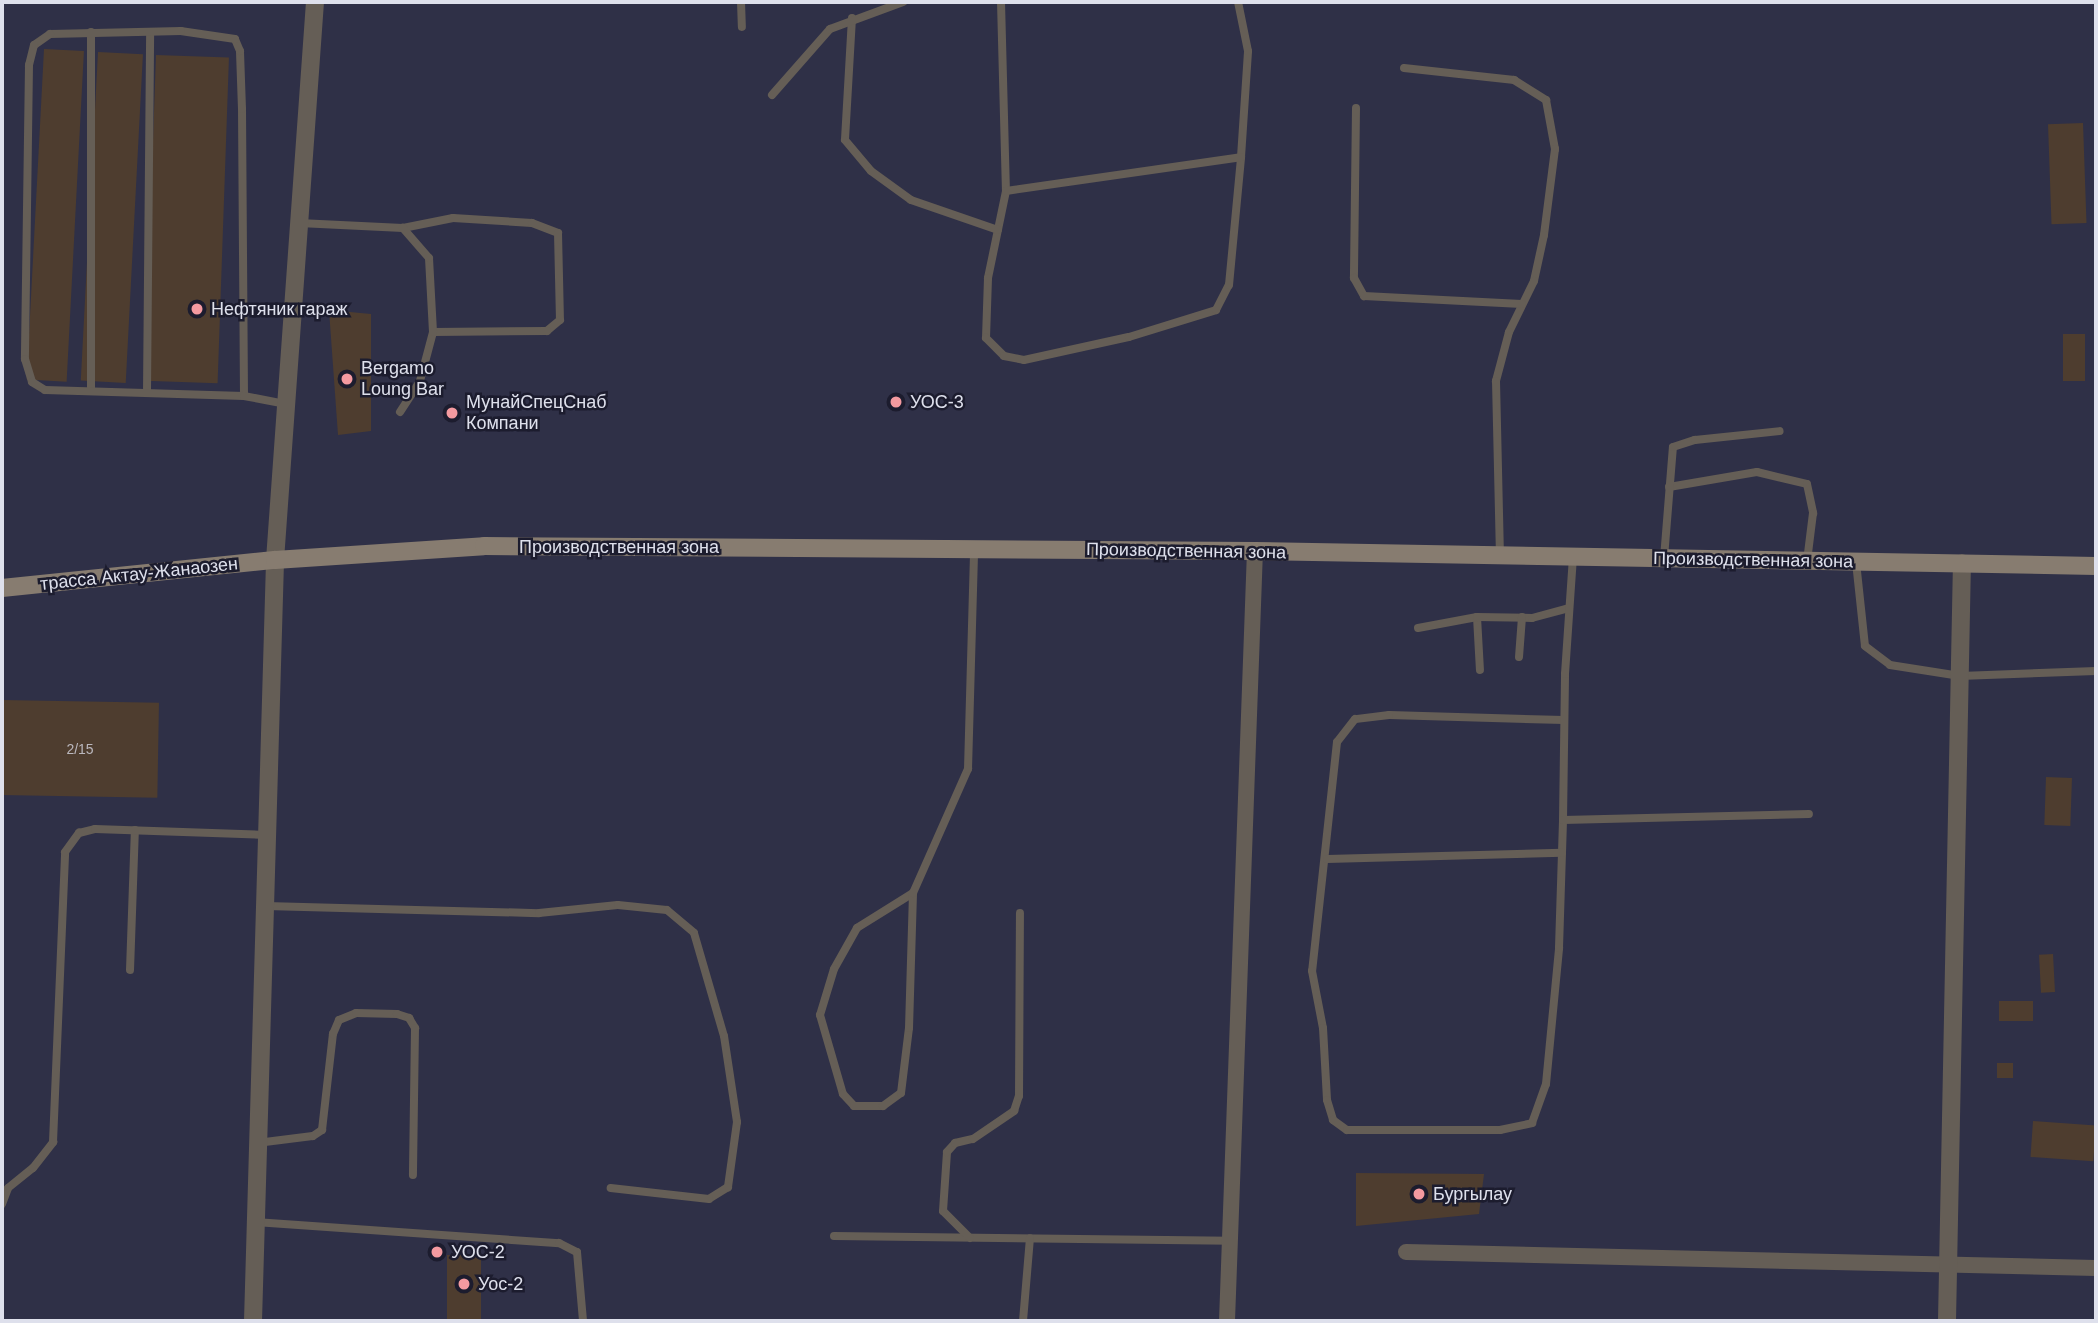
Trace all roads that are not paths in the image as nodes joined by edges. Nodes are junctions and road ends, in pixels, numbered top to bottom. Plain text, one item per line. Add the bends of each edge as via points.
1 (315, 2) edge
2 (741, 2) edge
3 (903, 2) edge
4 (1000, 2) edge
5 (1238, 2) edge
6 (852, 18) junction
7 (741, 27) dead end
8 (91, 32) junction
9 (150, 32) junction
10 (1404, 68) dead end
11 (772, 95) dead end
12 (1356, 108) dead end
13 (1241, 157) junction
14 (1006, 191) junction
15 (299, 223) junction
16 (403, 228) junction
17 (998, 230) junction
18 (1522, 304) junction
19 (433, 332) junction
20 (91, 390) junction
21 (147, 392) junction
22 (244, 396) junction
23 (286, 404) junction
24 (400, 412) dead end
25 (1780, 431) dead end
26 (1668, 486) junction
27 (974, 549) junction
28 (1255, 551) junction
29 (1500, 555) junction
30 (1573, 556) junction
31 (1664, 558) junction
32 (275, 560) junction
33 (1807, 561) junction
34 (1856, 562) junction
35 (1962, 563) junction
36 (2096, 565) edge
37 (2, 588) edge
38 (1569, 608) junction
39 (1477, 617) junction
40 (1522, 617) junction
41 (1418, 628) dead end
42 (1518, 657) dead end
43 (1480, 670) dead end
44 (2096, 671) edge
45 (1960, 676) junction
46 (1564, 720) junction
47 (1809, 814) dead end
48 (1563, 820) junction
49 (135, 830) junction
50 (265, 835) junction
51 (1562, 853) junction
52 (1326, 859) junction
53 (913, 893) junction
54 (263, 906) junction
55 (1020, 913) dead end
56 (130, 971) dead end
57 (257, 1143) junction
58 (414, 1175) dead end
59 (611, 1188) dead end
60 (2, 1204) edge
61 (255, 1222) junction
62 (834, 1236) dead end
63 (970, 1238) junction
64 (1030, 1238) junction
65 (1230, 1241) junction
66 (1406, 1252) dead end
67 (1948, 1264) junction
68 (2096, 1268) edge
69 (253, 1321) edge
70 (583, 1321) edge
71 (1023, 1321) edge
72 (1227, 1321) edge
73 (1947, 1321) edge

1 - 15 street
2 - 7 lane
3 - 6 lane
4 - 14 lane
5 - 13 lane via 1248,51
6 - 11 lane via 830,29
6 - 17 lane via 845,140 864,164 911,200
8 - 9 lane
8 - 20 lane
8 - 20 lane via 50,34 34,45 29,65 25,359 32,382 45,390
9 - 21 lane
9 - 22 lane via 219,34 235,39 240,51
10 - 18 lane via 1514,80 1546,100 1555,149 1544,235 1534,281
12 - 18 lane via 1354,278 1364,296
13 - 14 lane
13 - 17 lane via 1229,285 1216,310 1195,319 1024,360 1004,356 986,338 988,278
14 - 17 lane
15 - 16 lane
15 - 23 street
16 - 19 lane via 429,258
16 - 19 lane via 453,218 533,223 558,233 560,320 547,331
18 - 29 lane via 1496,381
19 - 24 lane via 420,381
20 - 21 lane
21 - 22 lane
22 - 23 lane
23 - 32 street
25 - 26 lane via 1695,440 1673,447
26 - 31 lane
26 - 33 lane via 1757,472 1807,484 1813,513
27 - 28 main road, Производственная зона
27 - 32 main road, Производственная зона via 484,546
27 - 53 lane via 968,769
28 - 29 main road, Производственная зона
28 - 65 street
29 - 30 main road, Производственная зона
30 - 31 main road, Производственная зона
30 - 38 lane
31 - 33 main road, Производственная зона
32 - 37 main road, трасса Актау-Жанаозен
32 - 50 street
33 - 34 main road, Производственная зона
34 - 35 main road, Производственная зона
34 - 45 lane via 1865,646 1889,664
35 - 36 main road, Производственная зона
35 - 45 street
38 - 40 lane
38 - 46 lane
39 - 40 lane
39 - 41 lane
39 - 43 lane
40 - 42 lane
44 - 45 lane
45 - 67 street
46 - 48 lane
46 - 52 lane via 1389,715 1355,719 1337,743
47 - 48 lane
48 - 51 lane
49 - 50 lane
49 - 56 lane
49 - 60 lane via 79,833 65,852 53,1142 33,1168 8,1188
50 - 54 street
51 - 52 lane
51 - 52 lane via 1559,948 1546,1084 1532,1124 1500,1130 1347,1130 1333,1120 1312,971
53 - 53 lane via 909,1028 901,1093 883,1106 854,1106 843,1094 820,1015 835,969 857,928
54 - 57 street
54 - 59 lane via 539,913 618,905 667,910 694,933 724,1036 737,1122 728,1187 709,1199
55 - 63 lane via 1018,1096 1014,1111 973,1139 955,1143 947,1152 943,1211
57 - 58 lane via 313,1136 322,1130 333,1034 339,1020 356,1013 397,1014 409,1018 415,1028
57 - 61 street
61 - 69 street
61 - 70 lane via 559,1243 577,1252
62 - 63 lane
63 - 64 lane
64 - 65 lane
64 - 71 lane
65 - 72 street
66 - 67 street
67 - 68 street
67 - 73 street

